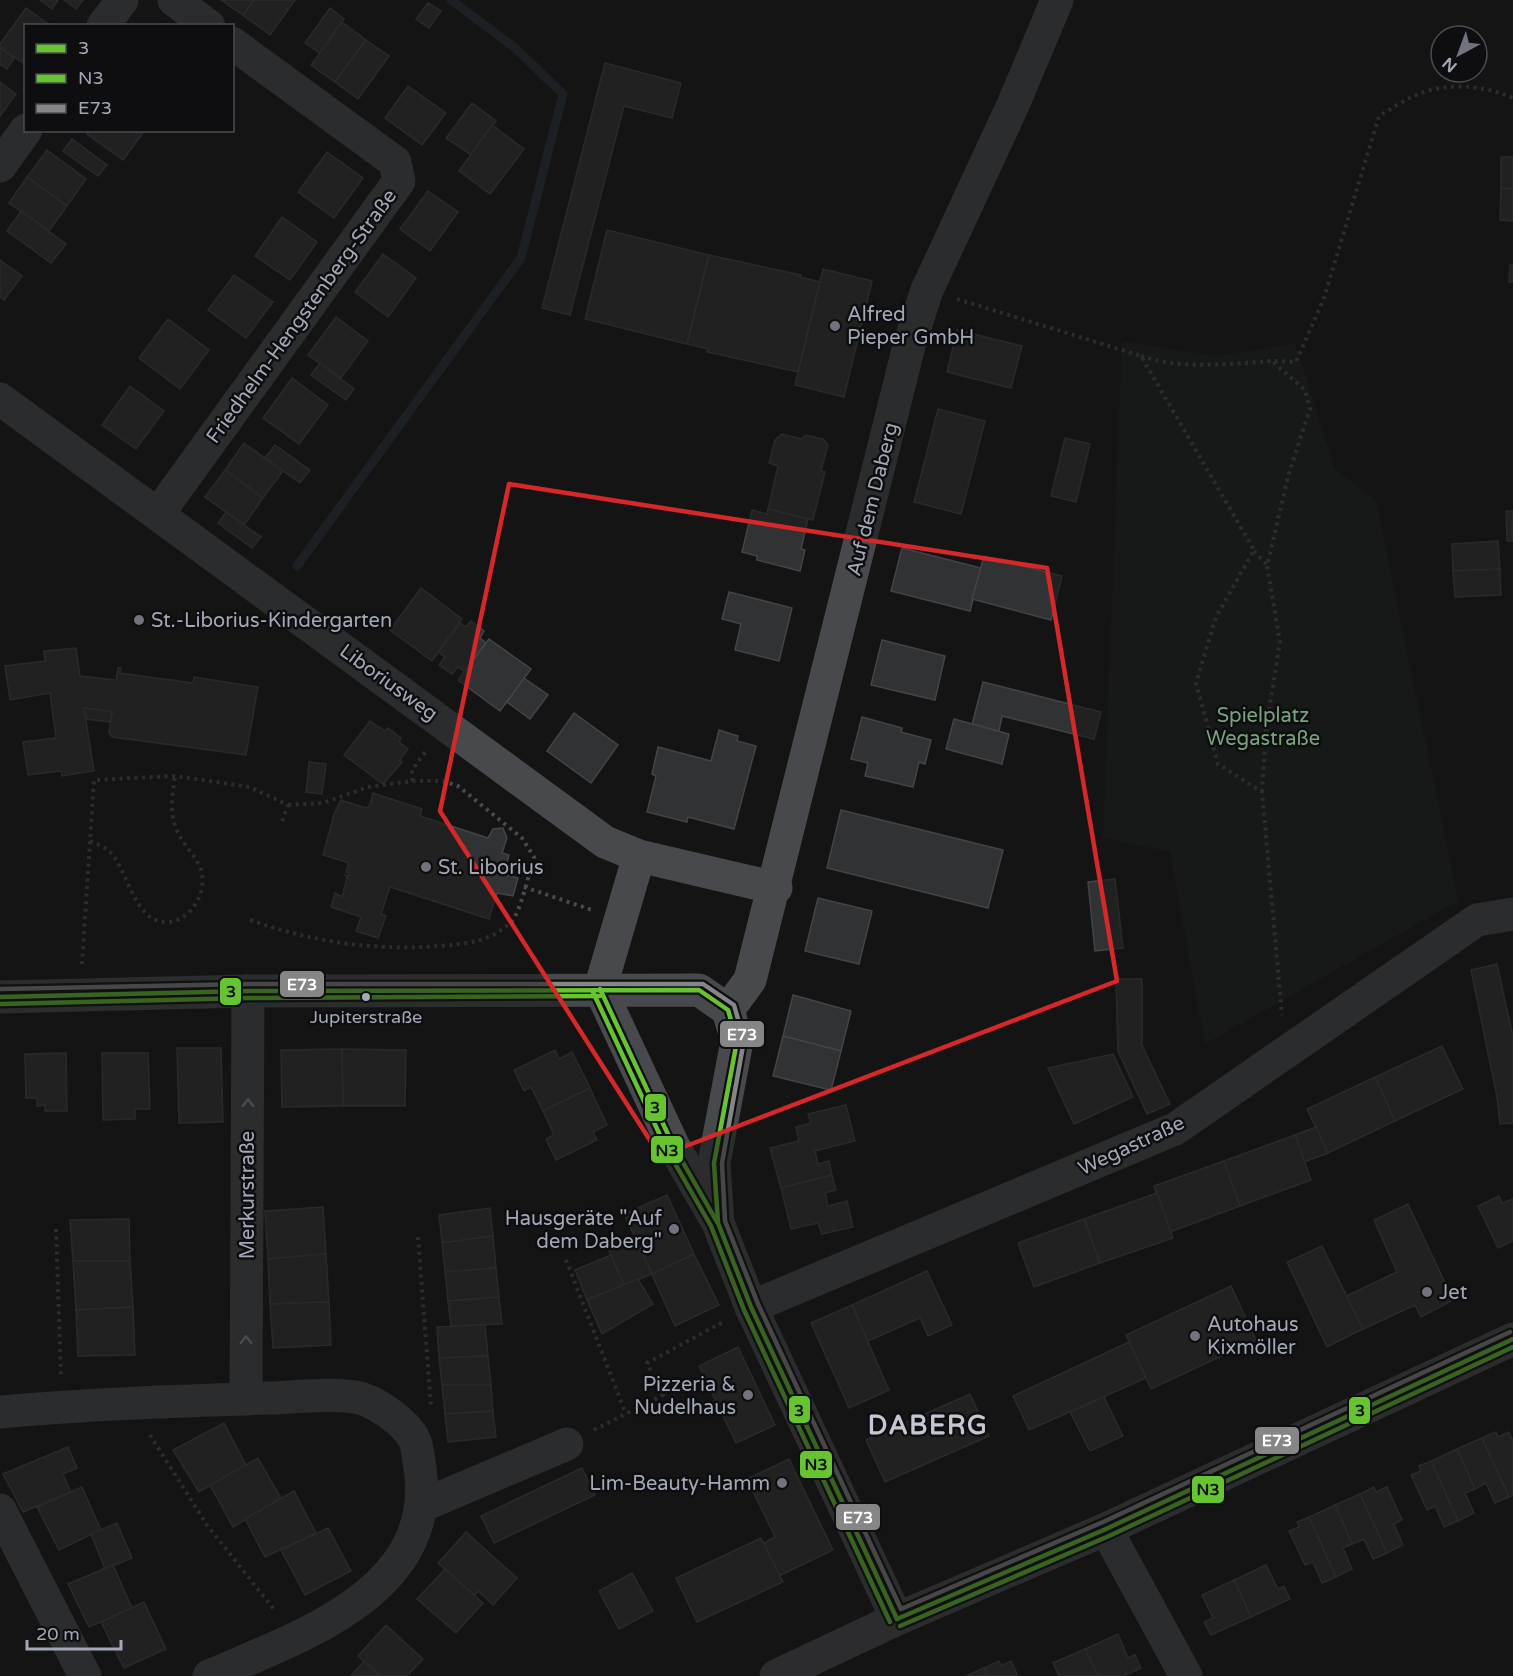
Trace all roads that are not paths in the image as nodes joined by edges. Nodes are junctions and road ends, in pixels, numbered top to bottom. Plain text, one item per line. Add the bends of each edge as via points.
1 (122, 0) edge
2 (174, 0) edge
3 (1057, 0) edge
4 (104, 24) edge
5 (206, 24) edge
6 (234, 44) edge
7 (25, 132) edge
8 (0, 166) edge
9 (0, 399) edge
10 (158, 514) junction
11 (639, 856) junction
12 (776, 888) junction
13 (1513, 914) edge
14 (600, 989) junction
15 (248, 991) junction
16 (0, 997) edge
17 (728, 1010) junction
18 (718, 1223) junction
19 (750, 1307) junction
20 (1513, 1339) edge
21 (246, 1399) junction
22 (0, 1412) edge
23 (567, 1444) road end
24 (421, 1506) junction
25 (0, 1510) edge
26 (1106, 1529) junction
27 (897, 1619) junction
28 (86, 1676) edge
29 (209, 1676) edge
30 (776, 1676) edge
31 (1186, 1676) edge

1 - 4 street
2 - 5 street
3 - 12 street, Auf dem Daberg via 927,290 910,342
6 - 10 street, Friedhelm-Hengstenberg-Straße via 396,162 399,181
7 - 8 street
9 - 10 street, Liboriusweg
10 - 11 street, Liboriusweg via 605,842
11 - 12 street, Liboriusweg
11 - 14 street
12 - 17 street, Auf dem Daberg via 750,980
13 - 19 street, Wegastraße via 1477,920 1175,1129
14 - 15 street
14 - 17 street via 699,990
14 - 18 street via 673,1144
15 - 16 street
21 -> 15 street, Merkurstraße
17 - 18 street via 737,1041 714,1163
18 - 19 street
19 - 27 street
20 - 26 main road
21 - 22 street via 130,1401
21 - 24 street via 362,1398 390,1414 413,1437 421,1475
23 - 24 street
24 - 29 street via 411,1542 389,1574 360,1602 297,1638
25 - 28 street
26 - 27 main road
26 - 31 street
27 - 30 main road

